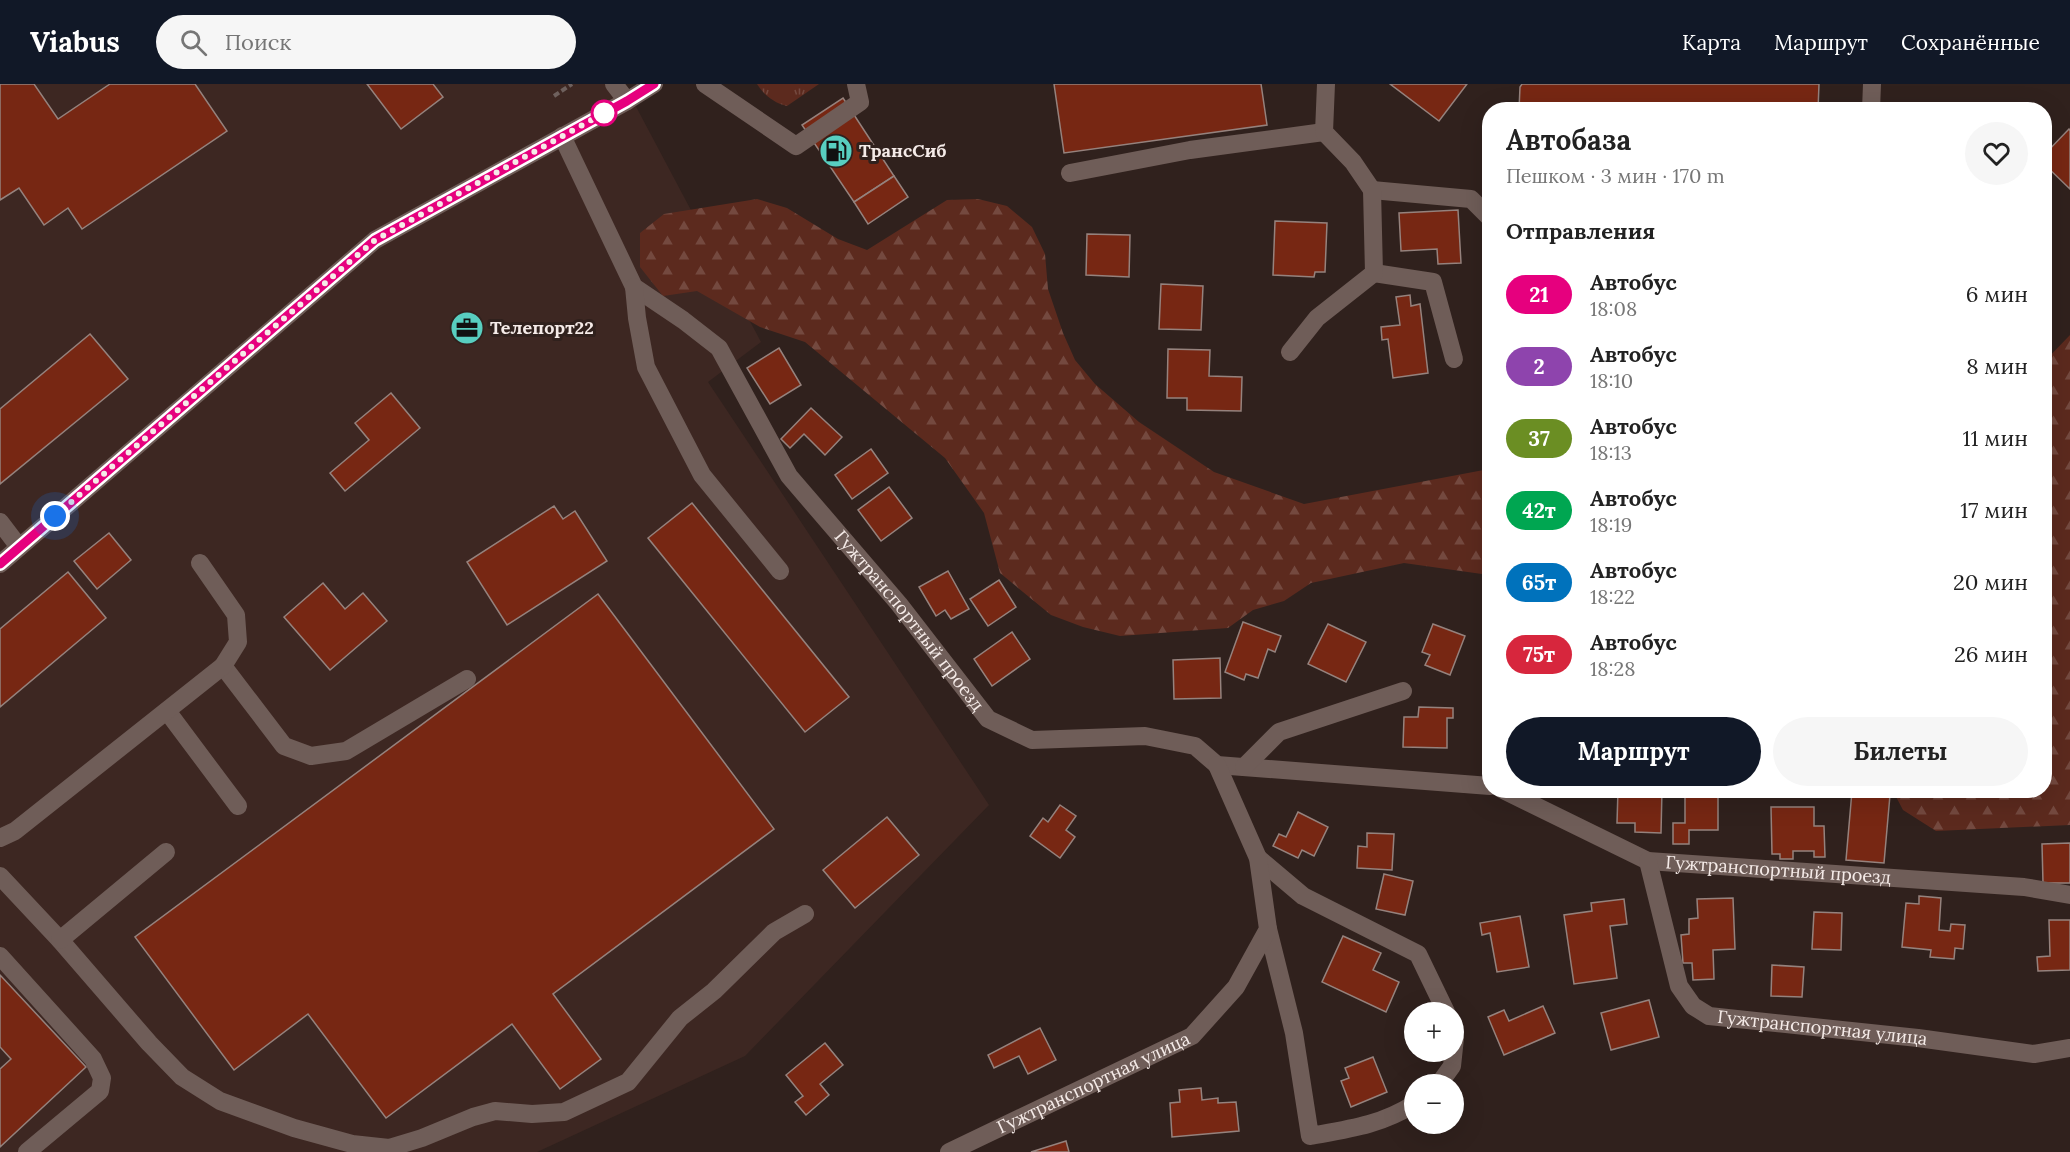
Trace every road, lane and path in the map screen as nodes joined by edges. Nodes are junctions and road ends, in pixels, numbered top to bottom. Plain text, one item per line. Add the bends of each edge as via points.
1 (572, 84) edge
2 (614, 84) edge
3 (654, 84) edge
4 (705, 84) edge
5 (856, 84) edge
6 (1326, 84) edge
7 (1872, 84) edge
8 (554, 96) dead end
9 (627, 101) junction
10 (1871, 102) edge
11 (1324, 132) junction
12 (562, 136) junction
13 (1070, 173) dead end
14 (1372, 190) junction
15 (1482, 210) edge
16 (1374, 273) junction
17 (634, 287) junction
18 (1290, 352) dead end
19 (1454, 359) dead end
20 (0, 522) edge
21 (20, 547) junction
22 (200, 563) dead end
23 (0, 564) edge
24 (780, 571) dead end
25 (223, 666) junction
26 (467, 679) dead end
27 (1403, 691) dead end
28 (167, 711) junction
29 (1217, 765) junction
30 (1244, 767) junction
31 (1482, 785) edge
32 (1519, 798) edge
33 (238, 807) dead end
34 (0, 838) edge
35 (166, 852) dead end
36 (1258, 858) junction
37 (1648, 861) junction
38 (0, 876) edge
39 (2070, 895) edge
40 (805, 914) dead end
41 (1268, 929) junction
42 (60, 940) junction
43 (0, 956) edge
44 (1441, 1002) edge
45 (2070, 1048) edge
46 (1404, 1111) edge
47 (1310, 1144) edge
48 (27, 1152) edge
49 (949, 1152) edge

1 - 8 path
2 - 9 street
3 - 9 street
4 - 5 street via 796,146 860,102
6 - 11 street
7 - 10 street
9 - 12 street
11 - 13 street via 1190,150
11 - 14 street via 1353,162
12 - 17 street
12 - 21 street via 375,240
14 - 15 street via 1471,199
14 - 16 street
16 - 18 street via 1317,318
16 - 19 street via 1433,282
17 - 24 street via 646,367 702,475
17 - 29 street, Гужтранспортный проезд via 719,348 789,476 899,604 988,719 1032,740 1145,736 1195,746
20 - 21 street
21 - 23 street
22 - 25 street via 236,615 238,642
25 - 26 street via 284,746 311,756 346,751
25 - 28 street
27 - 30 street via 1279,732
28 - 33 street
28 - 34 street via 15,831
29 - 30 street
29 - 36 street
30 - 31 street
32 - 37 street, Гужтранспортный проезд
35 - 42 street
36 - 41 street
36 - 44 street via 1303,896 1418,954
37 - 39 street, Гужтранспортный проезд via 2024,887
37 - 45 street, Гужтранспортная улица via 1679,986 1693,1006 1709,1016 2034,1054
38 - 42 street
40 - 42 street via 774,932 714,991 680,1018 628,1082 564,1112 495,1111 389,1148 352,1144 294,1128 220,1101 182,1077
41 - 47 street via 1294,1033
41 - 49 street, Гужтранспортная улица via 1236,987 1192,1036
43 - 48 street via 93,1059 102,1078 100,1091
46 - 47 street

